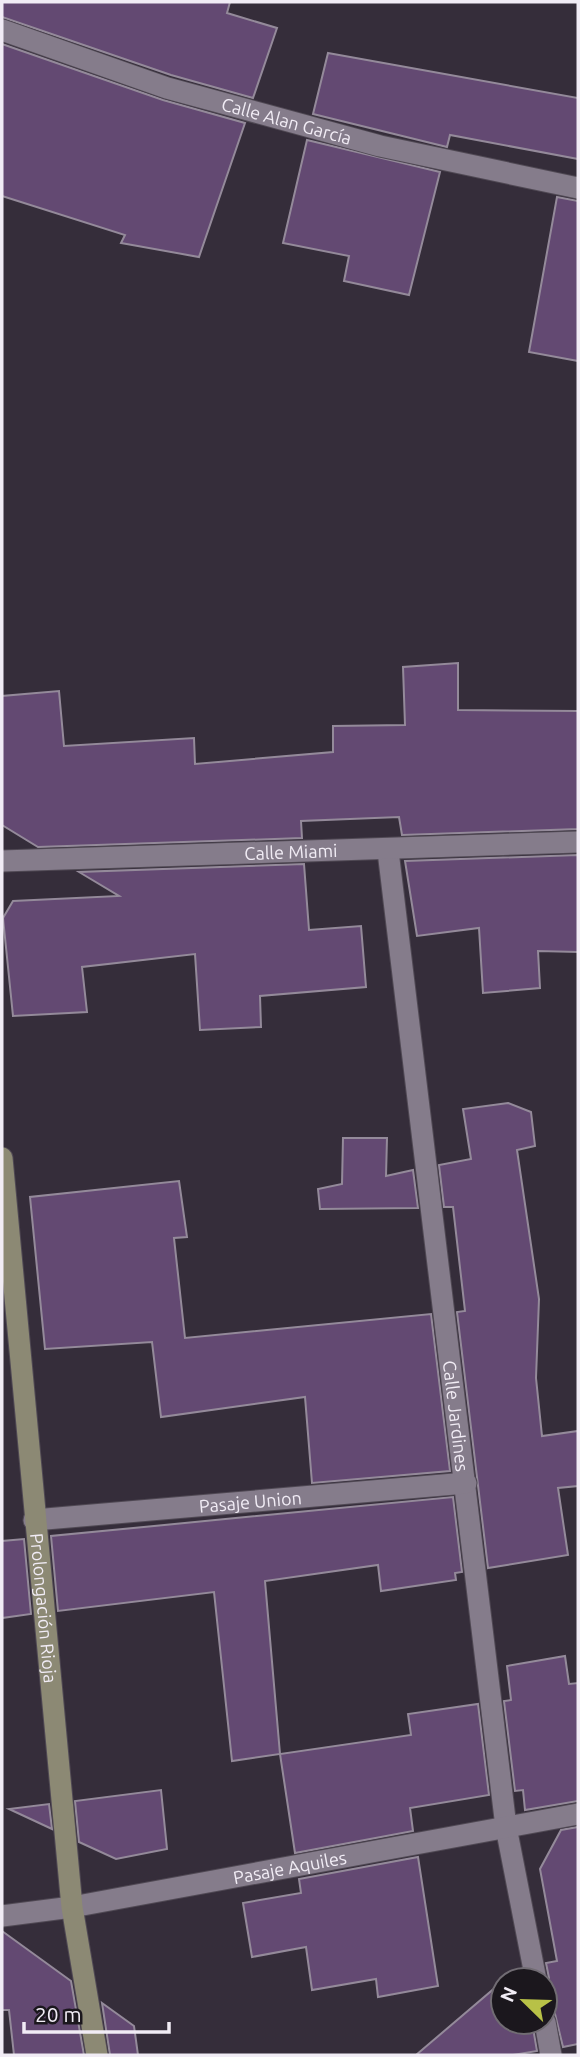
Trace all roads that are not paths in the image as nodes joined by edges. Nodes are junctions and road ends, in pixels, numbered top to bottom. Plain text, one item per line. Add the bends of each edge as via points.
1 (2, 30) edge
2 (578, 188) edge
3 (578, 842) edge
4 (388, 850) junction
5 (2, 861) edge
6 (2, 1158) edge
7 (466, 1483) junction
8 (34, 1520) junction
9 (578, 1814) edge
10 (506, 1827) junction
11 (72, 1907) junction
12 (2, 1916) edge
13 (533, 1966) edge
14 (548, 2036) edge
15 (97, 2055) edge
16 (551, 2055) edge

1 - 2 street, Calle Alan García via 167,88 380,146
3 - 4 street, Calle Miami
4 - 5 street, Calle Miami
4 - 7 street, Calle Jardines
6 - 8 street, Prolongación Rioja
7 - 8 street, Pasaje Union
7 - 10 street, Calle Jardines
8 - 11 street, Prolongación Rioja
9 - 10 street, Pasaje Aquiles
10 - 11 street, Pasaje Aquiles
10 - 13 street, Calle Jardines
11 - 12 street, Pasaje Aquiles
11 - 15 street, Prolongación Rioja
14 - 16 street

